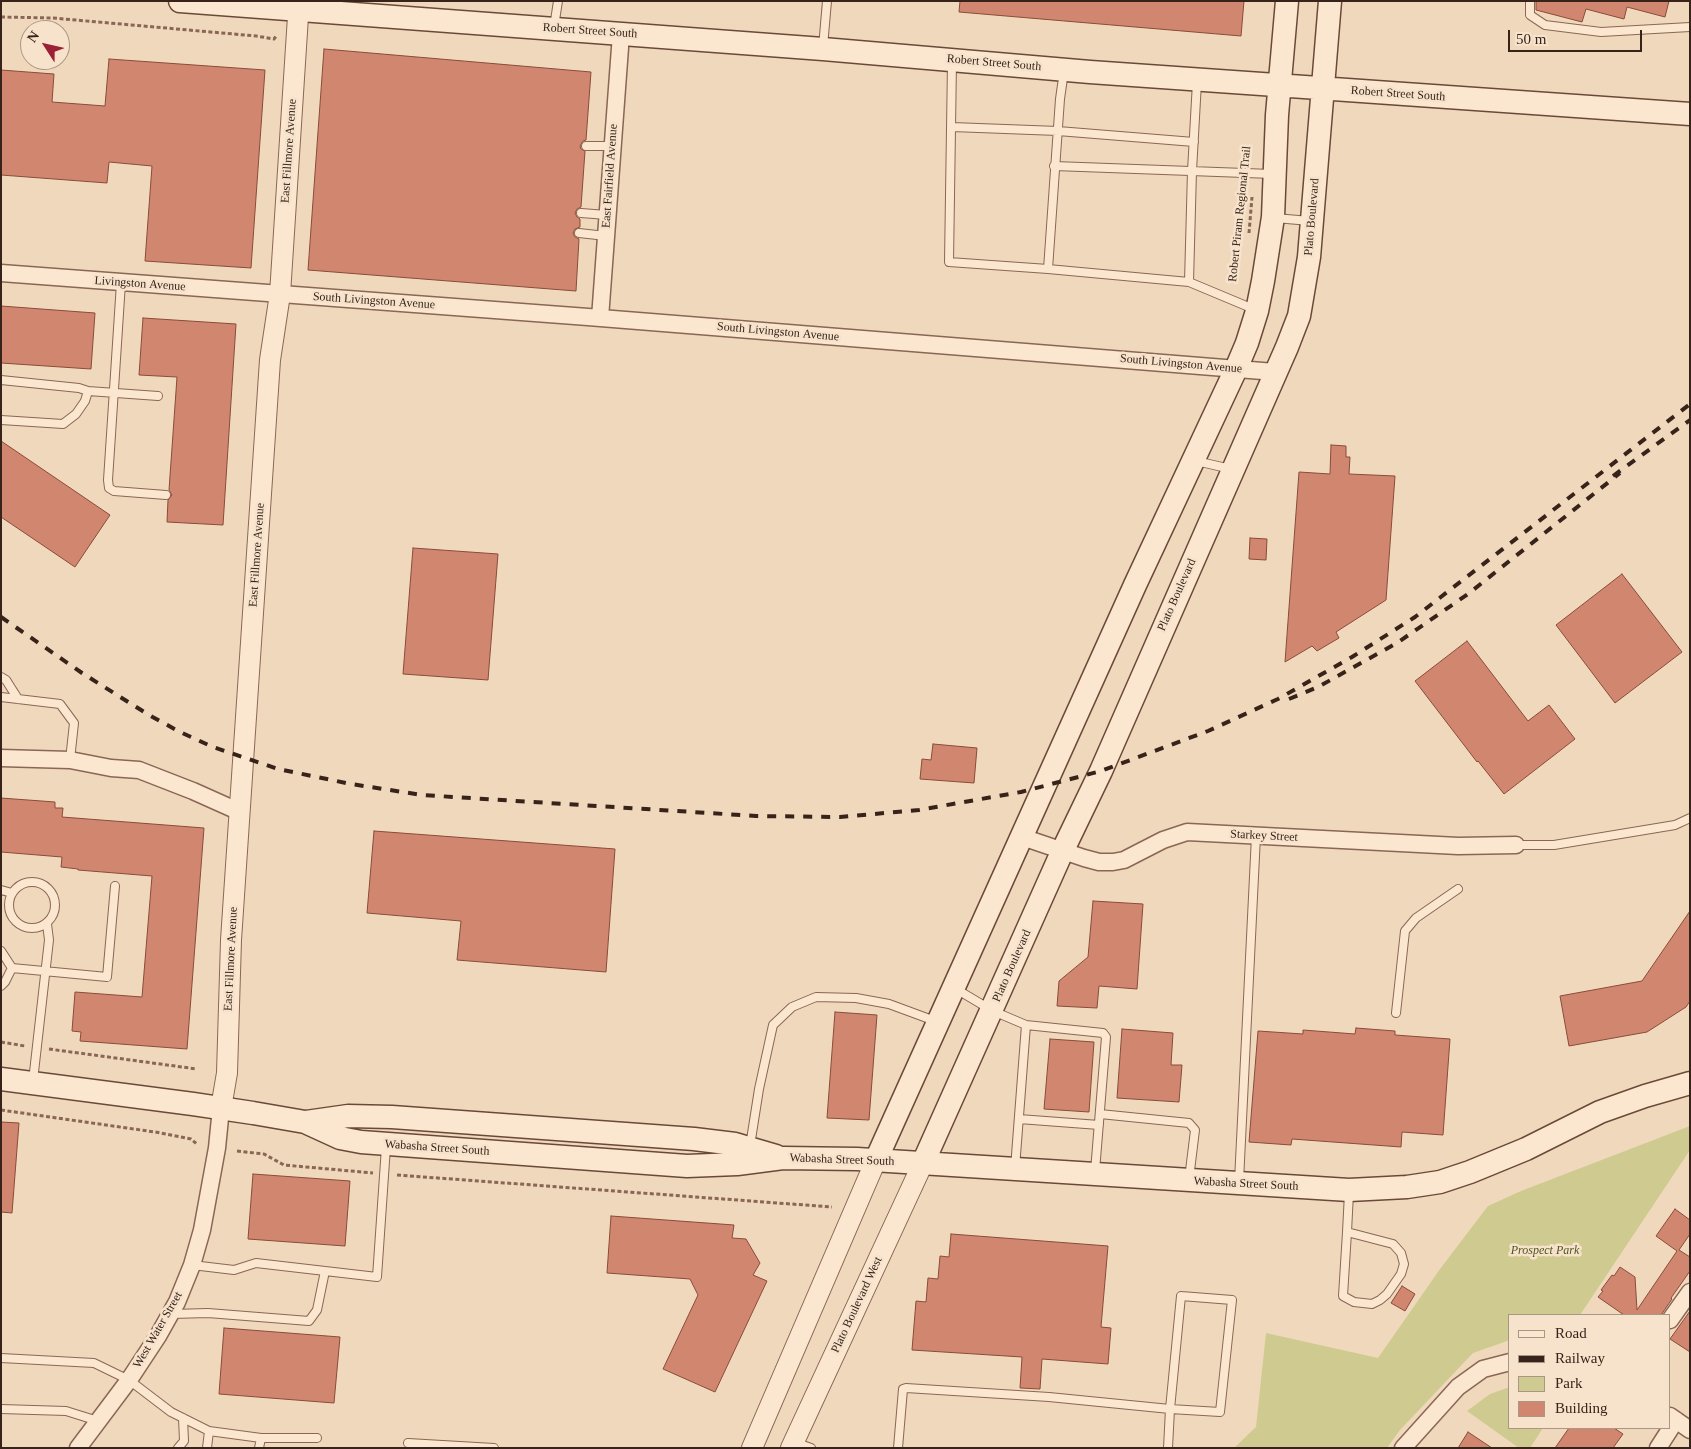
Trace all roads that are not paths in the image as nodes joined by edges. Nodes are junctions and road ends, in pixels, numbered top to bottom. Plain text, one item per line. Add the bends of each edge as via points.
1 (180, 1) edge
2 (558, 1) edge
3 (827, 1) edge
4 (1287, 1) edge
5 (1330, 1) edge
6 (1530, 1) edge
7 (298, 5) edge
8 (1690, 27) edge
9 (554, 29) junction
10 (621, 34) junction
11 (823, 49) junction
12 (952, 60) junction
13 (1065, 69) junction
14 (1198, 78) junction
15 (1280, 86) junction
16 (1322, 88) junction
17 (1690, 114) edge
18 (952, 127) junction
19 (1058, 131) junction
20 (1194, 142) junction
21 (586, 146) dead end
22 (612, 146) junction
23 (1054, 166) junction
24 (1192, 171) junction
25 (1264, 174) junction
26 (581, 213) dead end
27 (607, 215) junction
28 (1272, 217) junction
29 (1313, 221) junction
30 (580, 233) dead end
31 (606, 236) junction
32 (1048, 269) junction
33 (1, 273) edge
34 (1189, 282) junction
35 (121, 283) junction
36 (280, 294) junction
37 (1257, 311) junction
38 (600, 318) junction
39 (1236, 370) junction
40 (1275, 372) junction
41 (1, 380) edge
42 (88, 392) junction
43 (114, 393) junction
44 (158, 396) dead end
45 (1, 420) edge
46 (1194, 460) junction
47 (1232, 469) junction
48 (166, 494) dead end
49 (1, 677) edge
50 (1, 697) edge
51 (18, 699) junction
52 (1, 758) edge
53 (70, 760) junction
54 (240, 812) junction
55 (1690, 818) edge
56 (1256, 836) junction
57 (1022, 837) junction
58 (1516, 845) joint
59 (1062, 852) junction
60 (115, 886) dead end
61 (1458, 889) dead end
62 (1, 890) edge
63 (12, 894) junction
64 (46, 924) junction
65 (1, 951) edge
66 (12, 968) junction
67 (46, 971) junction
68 (1, 986) edge
69 (954, 988) junction
70 (993, 1011) junction
71 (1396, 1013) dead end
72 (938, 1022) junction
73 (1026, 1026) junction
74 (1, 1079) edge
75 (1690, 1083) edge
76 (33, 1084) junction
77 (221, 1108) junction
78 (1100, 1114) junction
79 (1019, 1119) junction
80 (305, 1122) junction
81 (1099, 1125) junction
82 (386, 1144) junction
83 (750, 1148) junction
84 (783, 1158) junction
85 (876, 1160) junction
86 (923, 1163) junction
87 (1015, 1169) junction
88 (1095, 1175) junction
89 (1189, 1181) junction
90 (1239, 1184) junction
91 (1349, 1190) junction
92 (1346, 1232) junction
93 (192, 1265) junction
94 (325, 1271) junction
95 (1690, 1292) edge
96 (170, 1314) junction
97 (1671, 1319) edge
98 (1, 1358) edge
99 (1508, 1363) edge
100 (129, 1380) junction
101 (1, 1409) edge
102 (1170, 1409) junction
103 (183, 1418) junction
104 (98, 1422) junction
105 (1679, 1422) edge
106 (209, 1431) junction
107 (261, 1438) junction
108 (317, 1438) dead end
109 (408, 1443) dead end
110 (798, 1446) edge
111 (78, 1448) edge
112 (178, 1448) edge
113 (207, 1448) edge
114 (260, 1448) edge
115 (494, 1448) edge
116 (752, 1448) edge
117 (898, 1448) edge
118 (1168, 1448) edge
119 (1403, 1448) edge
120 (1658, 1448) edge

1 - 7 main road, Robert Street South via 256,7
2 - 9 lane
3 - 11 lane
4 - 15 main road
5 - 16 main road, Plato Boulevard
6 - 8 lane via 1530,15 1546,25 1601,32
7 - 9 main road, Robert Street South
7 - 36 street, East Fillmore Avenue
9 - 10 main road, Robert Street South
10 - 11 main road, Robert Street South
10 - 22 street, East Fairfield Avenue
11 - 12 main road, Robert Street South
12 - 13 main road, Robert Street South
12 - 18 lane
13 - 14 main road, Robert Street South
13 - 19 lane
14 - 15 main road, Robert Street South
14 - 20 lane
15 - 16 main road, Robert Street South
15 - 25 main road
16 - 17 main road, Robert Street South
16 - 29 main road, Plato Boulevard
18 - 19 lane
18 - 32 lane via 949,262
19 - 20 lane
19 - 23 lane
20 - 24 lane
21 - 22 lane
22 - 27 street, East Fairfield Avenue
23 - 24 lane
23 - 32 lane
24 - 25 lane
24 - 34 lane
25 - 28 main road
26 - 27 lane
27 - 31 street, East Fairfield Avenue
28 - 29 lane
28 - 37 main road
29 - 40 main road, Plato Boulevard via 1299,316
30 - 31 lane
31 - 38 street, East Fairfield Avenue
32 - 34 lane
33 - 35 street, Livingston Avenue
34 - 37 lane
35 - 36 street, Livingston Avenue
35 - 43 lane
36 - 38 street, South Livingston Avenue
36 - 54 street, East Fillmore Avenue via 270,360
37 - 39 main road
38 - 39 street, South Livingston Avenue
39 - 40 street, South Livingston Avenue
39 - 46 main road
40 - 47 main road, Plato Boulevard
41 - 42 lane via 78,388
42 - 43 lane
42 - 45 lane via 86,401 76,414 63,424
43 - 44 lane
43 - 48 lane via 109,488 114,492
46 - 47 lane
46 - 57 main road
47 - 59 main road, Plato Boulevard via 1101,771
49 - 51 lane
50 - 51 lane
51 - 53 lane via 60,704 74,724
52 - 53 street
53 - 54 street via 139,770
54 - 77 street, East Fillmore Avenue via 231,940 227,1073
55 - 58 lane via 1676,825 1554,845
56 - 58 street, Starkey Street via 1458,846
56 - 59 street, Starkey Street via 1187,832 1113,862 1098,862
56 - 90 lane
57 - 59 street, Starkey Street
57 - 69 main road
59 - 70 main road, Plato Boulevard
60 - 67 lane via 108,977
61 - 71 lane via 1416,918 1405,931
62 - 63 lane
63 - 64 lane via 9,909 17,923 31,929
63 - 64 lane via 23,884 45,886 56,904 55,912
64 - 67 lane via 49,940
65 - 66 lane
66 - 67 lane
66 - 68 lane
67 - 76 lane
69 - 70 lane
69 - 72 main road
70 - 73 lane
70 - 86 main road, Plato Boulevard
72 - 83 lane via 889,1004 856,998 816,997 792,1007 773,1025
72 - 85 main road
73 - 78 lane via 1103,1033 1106,1037
73 - 79 lane
74 - 76 main road, Wabasha Street South
75 - 91 main road, Wabasha Street South via 1600,1112 1526,1149 1440,1182
76 - 77 main road, Wabasha Street South
77 - 80 main road, Wabasha Street South
77 - 93 street, West Water Street via 210,1192
78 - 81 lane
78 - 89 lane via 1189,1123 1195,1130
79 - 81 lane
79 - 87 lane
80 - 82 main road, Wabasha Street South via 340,1138
80 - 83 main road, Wabasha Street South via 348,1116 392,1117 694,1139
81 - 88 lane
82 - 84 main road, Wabasha Street South via 688,1166
82 - 94 lane via 377,1277
83 - 84 main road, Wabasha Street South
84 - 85 main road, Wabasha Street South
85 - 86 main road, Wabasha Street South
85 - 116 street
86 - 87 main road, Wabasha Street South
86 - 110 street, Plato Boulevard West
87 - 88 main road, Wabasha Street South
88 - 89 main road, Wabasha Street South
89 - 90 main road, Wabasha Street South
90 - 91 main road, Wabasha Street South
91 - 92 lane
92 - 92 lane via 1393,1244 1401,1254 1404,1264 1401,1274 1387,1294 1372,1304 1354,1302 1343,1296
93 - 94 lane via 234,1270 256,1263
93 - 96 street, West Water Street
94 - 96 lane via 317,1310 309,1321 208,1313
95 - 97 street
96 - 100 street, West Water Street
98 - 100 lane via 94,1363
99 - 119 street via 1483,1369 1458,1387
100 - 103 lane
100 - 104 street, West Water Street
101 - 104 lane via 66,1411
102 - 102 lane via 1181,1296 1232,1300 1220,1412
102 - 117 lane via 906,1388 903,1389
102 - 118 lane
103 - 106 lane
103 - 112 lane via 184,1441
104 - 111 street, West Water Street
105 - 120 street
106 - 107 lane
106 - 113 lane
107 - 108 lane
107 - 114 lane
109 - 115 lane

